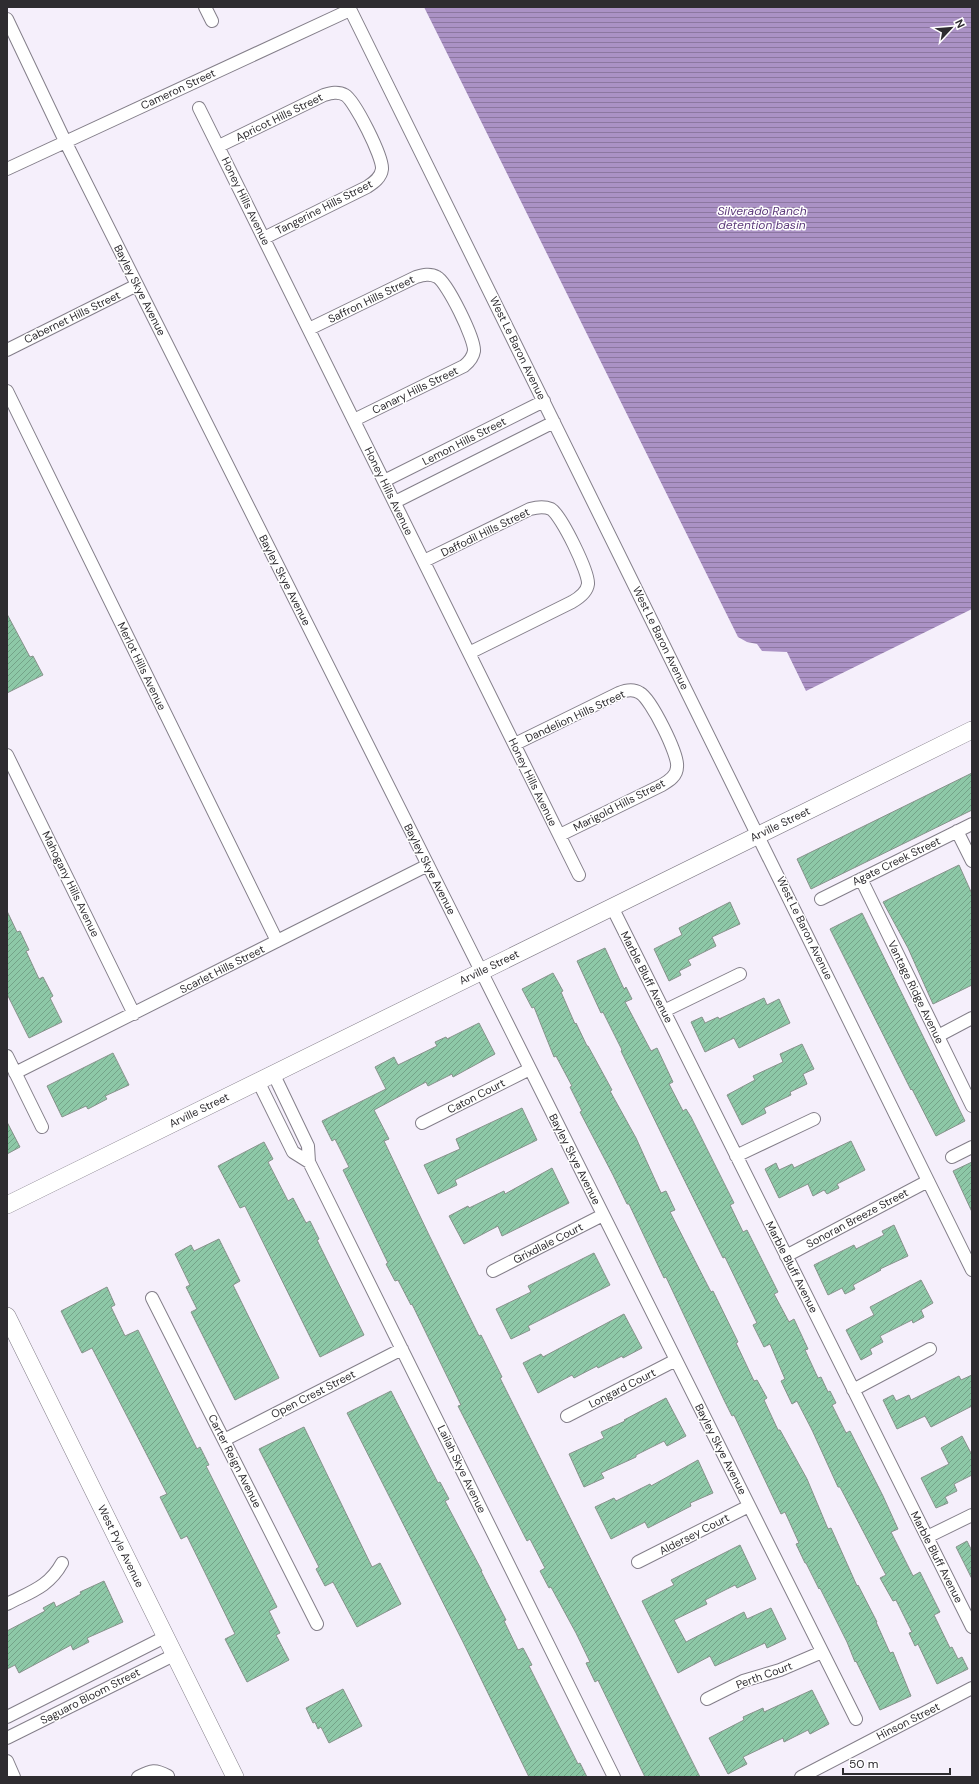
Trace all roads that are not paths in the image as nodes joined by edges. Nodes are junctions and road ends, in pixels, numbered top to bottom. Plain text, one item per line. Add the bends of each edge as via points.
1 (206, 7) edge
2 (350, 8) edge
3 (7, 19) edge
4 (212, 21) dead end
5 (199, 108) dead end
6 (65, 141) junction
7 (219, 146) junction
8 (7, 169) edge
9 (381, 174) joint
10 (264, 238) junction
11 (137, 285) junction
12 (309, 329) junction
13 (7, 350) edge
14 (473, 356) joint
15 (7, 391) edge
16 (544, 401) junction
17 (354, 420) junction
18 (554, 422) junction
19 (384, 481) junction
20 (395, 502) junction
21 (424, 561) junction
22 (469, 653) junction
23 (972, 730) edge
24 (514, 744) junction
25 (7, 755) edge
26 (676, 772) joint
27 (972, 824) edge
28 (957, 831) junction
29 (758, 834) junction
30 (560, 836) junction
31 (972, 861) edge
32 (428, 865) junction
33 (579, 875) dead end
34 (860, 879) junction
35 (821, 899) dead end
36 (612, 907) junction
37 (277, 941) junction
38 (481, 971) junction
39 (740, 974) dead end
40 (664, 1011) junction
41 (134, 1014) junction
42 (972, 1018) edge
43 (938, 1036) junction
44 (7, 1056) edge
45 (530, 1069) junction
46 (16, 1073) junction
47 (273, 1073) junction
48 (258, 1081) junction
49 (972, 1106) edge
50 (814, 1119) dead end
51 (422, 1123) dead end
52 (42, 1126) dead end
53 (972, 1147) edge
54 (736, 1156) junction
55 (952, 1157) dead end
56 (309, 1162) junction
57 (928, 1181) junction
58 (7, 1205) edge
59 (603, 1215) junction
60 (786, 1256) junction
61 (972, 1270) edge
62 (493, 1271) dead end
63 (152, 1298) dead end
64 (7, 1316) edge
65 (402, 1349) junction
66 (930, 1349) dead end
67 (676, 1360) junction
68 (853, 1390) junction
69 (567, 1416) dead end
70 (224, 1440) junction
71 (749, 1506) junction
72 (972, 1515) edge
73 (927, 1537) junction
74 (638, 1562) dead end
75 (62, 1563) dead end
76 (7, 1604) edge
77 (317, 1624) dead end
78 (972, 1627) edge
79 (165, 1637) junction
80 (822, 1652) junction
81 (174, 1654) junction
82 (972, 1688) edge
83 (707, 1699) dead end
84 (7, 1717) edge
85 (856, 1718) dead end
86 (7, 1738) edge
87 (7, 1762) edge
88 (168, 1776) dead end
89 (14, 1777) edge
90 (138, 1777) edge
91 (235, 1777) edge
92 (614, 1777) edge
93 (801, 1777) edge

1 - 4 street
2 - 6 street, Cameron Street
2 - 16 street, West Le Baron Avenue
3 - 6 street, Bayley Skye Avenue
5 - 7 street, Honey Hills Avenue
6 - 8 street, Cameron Street
6 - 11 street, Bayley Skye Avenue
7 - 9 street, Apricot Hills Street via 324,95 341,94 350,98 354,104 381,162
7 - 10 street, Honey Hills Avenue
9 - 10 street, Tangerine Hills Street via 366,187
10 - 12 street, Honey Hills Avenue
11 - 13 street, Cabernet Hills Street
11 - 32 street, Bayley Skye Avenue
12 - 14 street, Saffron Hills Street via 416,277 433,276 446,286 471,338
12 - 17 street, Honey Hills Avenue
14 - 17 street, Canary Hills Street via 464,366
15 - 37 street, Merlot Hills Avenue
16 - 18 street, West Le Baron Avenue
16 - 19 street, Lemon Hills Street
17 - 19 street, Honey Hills Avenue
18 - 20 street, Lemon Hills Street
18 - 29 street, West Le Baron Avenue
19 - 20 street, Honey Hills Avenue
20 - 21 street, Honey Hills Avenue
21 - 22 street, Honey Hills Avenue
21 - 22 street, Daffodil Hills Street via 536,507 547,508 555,513 575,551 587,577 587,589 578,598
22 - 24 street, Honey Hills Avenue
23 - 29 street, Arville Street
24 - 26 street, Dandelion Hills Street via 619,693 637,691 649,702 675,754 678,766
24 - 30 street, Honey Hills Avenue
25 - 41 street, Mahogany Hills Avenue
26 - 30 street, Marigold Hills Street via 662,785
27 - 28 street, Agate Creek Street
28 - 31 street
28 - 34 street, Agate Creek Street
29 - 36 street, Arville Street
29 - 57 street, West Le Baron Avenue
30 - 33 street, Honey Hills Avenue
32 - 37 street, Scarlet Hills Street
32 - 38 street, Bayley Skye Avenue
34 - 35 street, Agate Creek Street
34 - 43 street, Vantage Ridge Avenue
36 - 38 street, Arville Street
36 - 40 street, Marble Bluff Avenue
37 - 41 street, Scarlet Hills Street
38 - 45 street, Bayley Skye Avenue
38 - 47 street, Arville Street
39 - 40 street
40 - 54 street, Marble Bluff Avenue
41 - 46 street, Scarlet Hills Street
42 - 43 street
43 - 49 street, Vantage Ridge Avenue
44 - 46 street
45 - 51 street, Caton Court
45 - 59 street, Bayley Skye Avenue
46 - 52 street
47 - 48 street, Arville Street
47 - 56 street, Lailah Skye Avenue via 308,1146
48 - 56 street, Lailah Skye Avenue via 293,1152
48 - 58 street, Arville Street
50 - 54 street
53 - 55 street
54 - 60 street, Marble Bluff Avenue
56 - 65 street, Lailah Skye Avenue
57 - 60 street, Sonoran Breeze Street
57 - 61 street, West Le Baron Avenue
59 - 62 street, Grixdlale Court
59 - 67 street, Bayley Skye Avenue
60 - 68 street, Marble Bluff Avenue
63 - 70 street, Carter Reign Avenue
64 - 79 street, West Pyle Avenue
65 - 70 street, Open Crest Street
65 - 92 street, Lailah Skye Avenue
66 - 68 street
67 - 69 street, Longard Court
67 - 71 street, Bayley Skye Avenue
68 - 73 street, Marble Bluff Avenue
70 - 77 street, Carter Reign Avenue
71 - 74 street, Aldersey Court
71 - 80 street, Bayley Skye Avenue
72 - 73 street
73 - 78 street, Marble Bluff Avenue
75 - 76 street via 48,1583
79 - 81 street, West Pyle Avenue
79 - 84 street, Saguaro Bloom Street
80 - 83 street, Perth Court via 780,1670 743,1681
80 - 85 street, Bayley Skye Avenue
81 - 86 street, Saguaro Bloom Street
81 - 91 street, West Pyle Avenue
82 - 93 street, Hinson Street
87 - 89 street
88 - 90 street via 158,1771 150,1771

